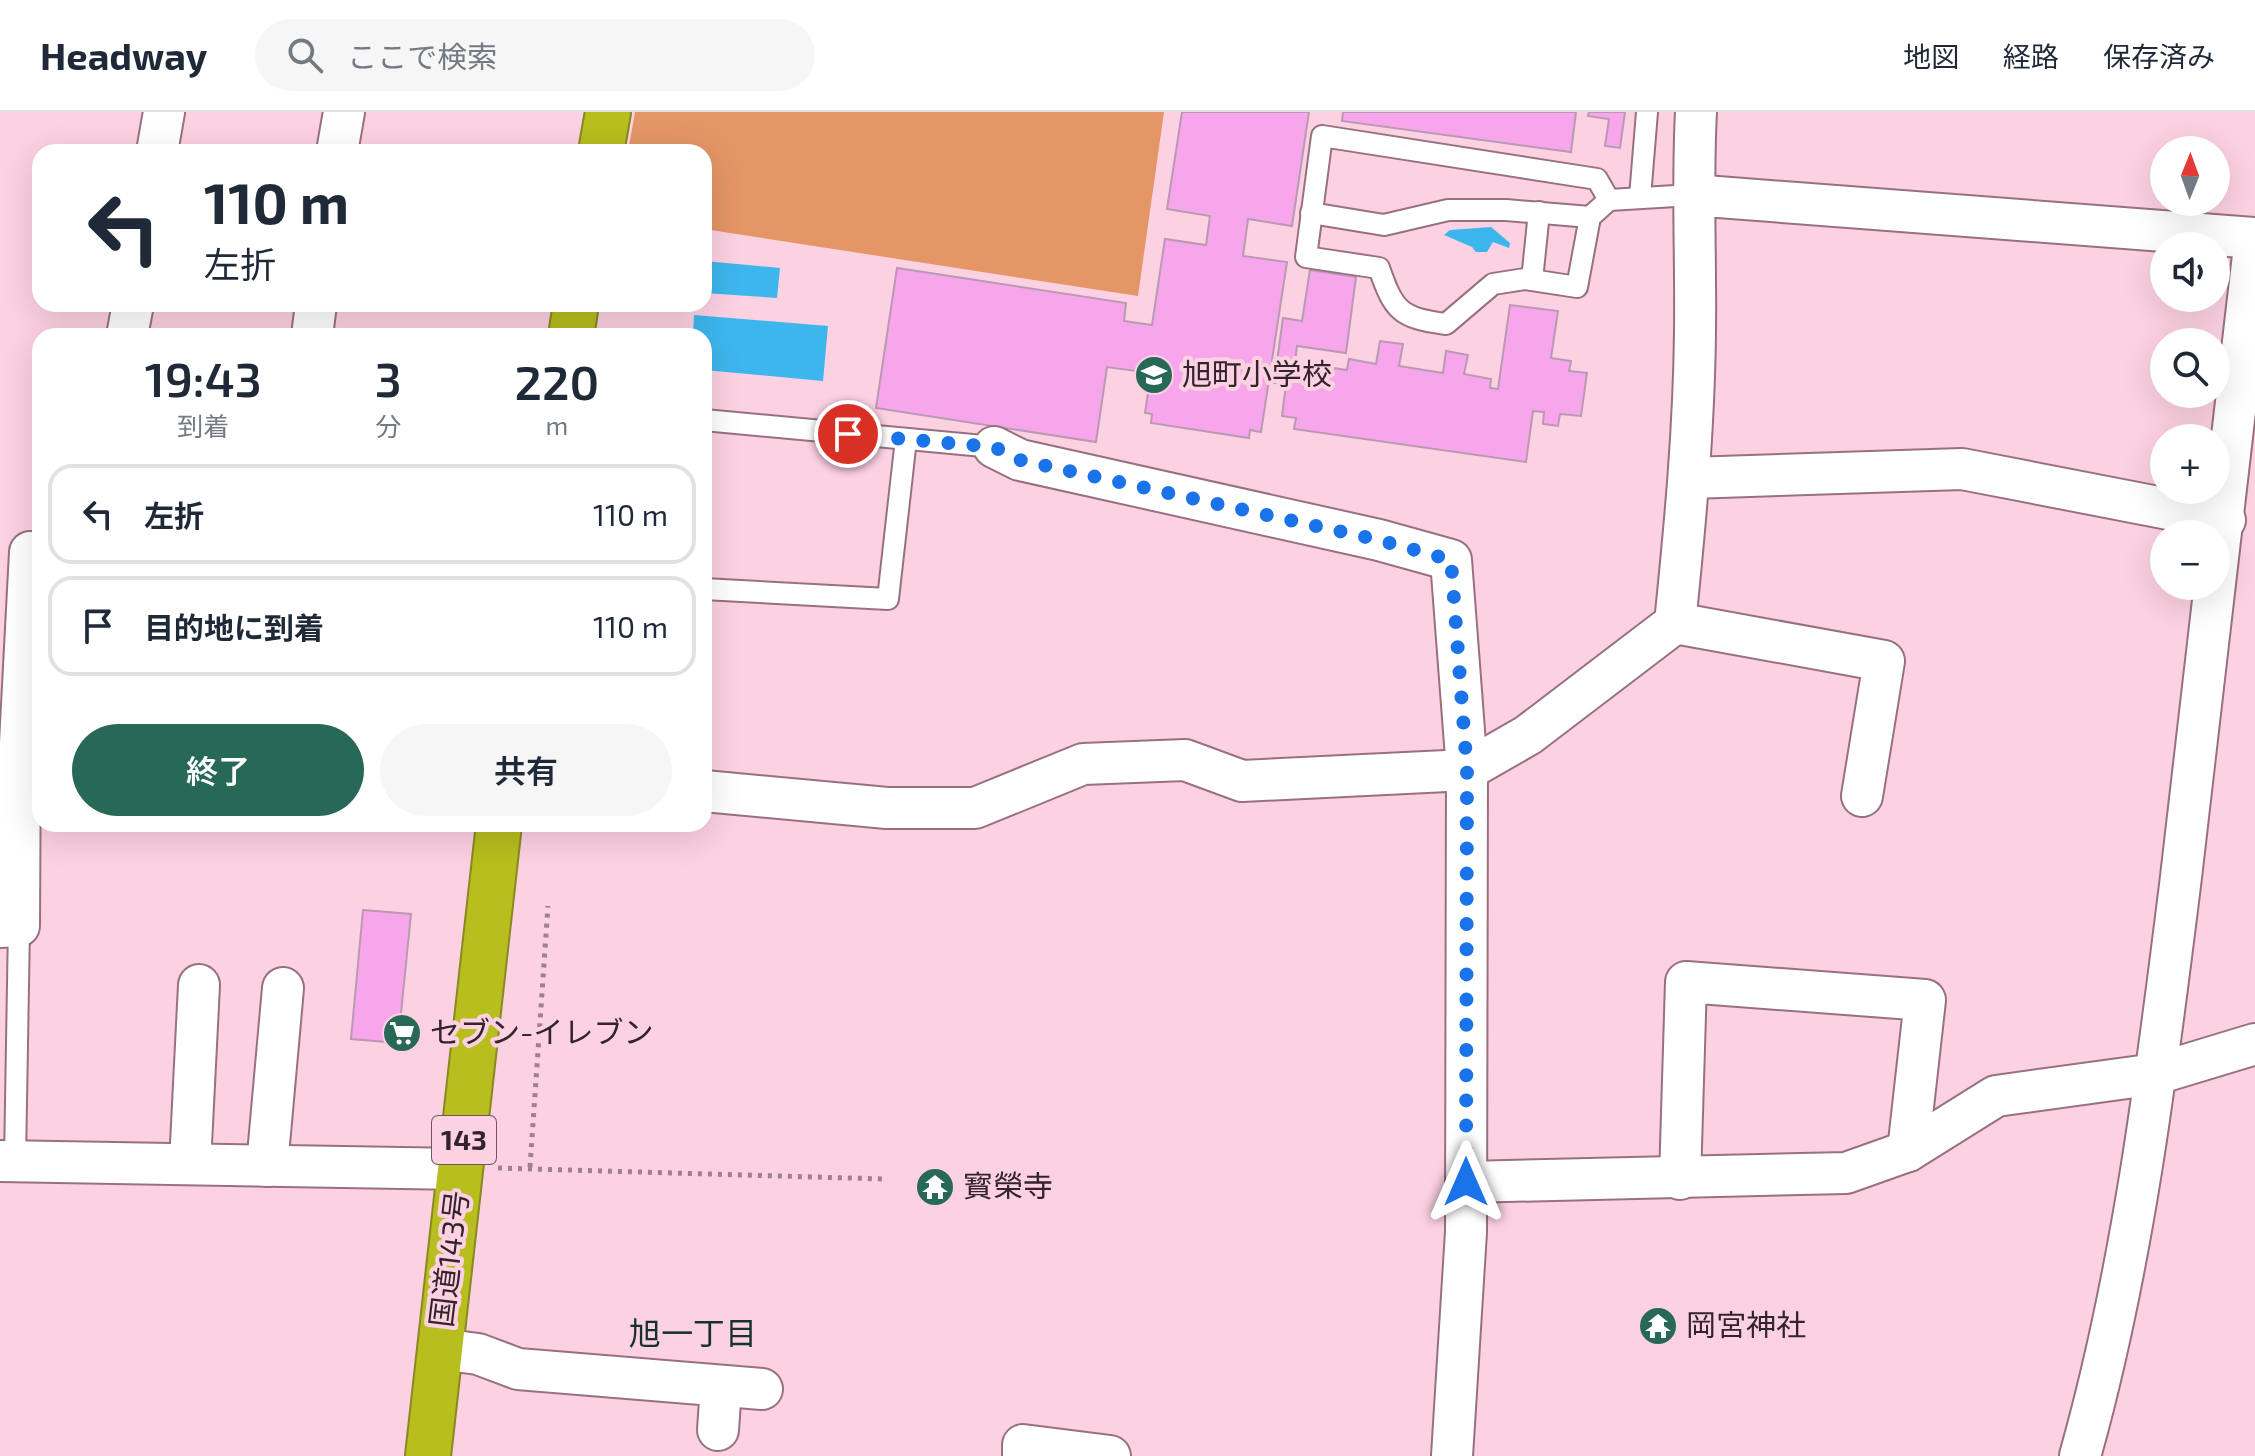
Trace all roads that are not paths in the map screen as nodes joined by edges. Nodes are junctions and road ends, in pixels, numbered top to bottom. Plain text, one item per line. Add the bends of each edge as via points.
1 (164, 112) edge
2 (344, 112) edge
3 (608, 112) edge
4 (1647, 112) edge
5 (1696, 112) edge
6 (158, 144) edge
7 (338, 144) edge
8 (602, 144) edge
9 (1692, 195) junction
10 (1640, 197) junction
11 (1609, 200) junction
12 (1539, 212) junction
13 (1311, 213) junction
14 (1590, 217) junction
15 (2255, 238) edge
16 (1532, 280) junction
17 (712, 421) edge
18 (906, 439) junction
19 (994, 447) joint
20 (1690, 478) junction
21 (2225, 520) joint
22 (23, 550) edge
23 (712, 589) edge
24 (2215, 600) edge
25 (1675, 623) junction
26 (30, 744) edge
27 (1467, 770) junction
28 (712, 792) edge
29 (1862, 796) dead end
30 (498, 832) edge
31 (10, 926) edge
32 (199, 985) dead end
33 (283, 988) dead end
34 (2255, 1044) edge
35 (2156, 1074) junction
36 (1908, 1151) junction
37 (8, 1161) edge
38 (190, 1164) junction
39 (267, 1166) junction
40 (461, 1169) junction
41 (1680, 1179) junction
42 (1466, 1182) junction
43 (440, 1349) junction
44 (721, 1386) junction
45 (762, 1389) dead end
46 (718, 1430) dead end
47 (428, 1456) edge
48 (1023, 1456) edge
49 (1110, 1456) edge
50 (1452, 1456) edge
51 (2080, 1456) edge

1 - 6 street
2 - 7 street
3 - 8 highway
4 - 10 lane
5 - 9 street
9 - 10 lane
9 - 15 street
9 - 20 street
10 - 11 lane
11 - 13 lane via 1597,179 1322,136
11 - 14 lane
12 - 13 lane via 1448,210 1384,225
12 - 14 lane
12 - 16 lane
13 - 16 lane via 1306,257 1379,268 1389,299 1413,320 1446,324 1493,284
14 - 16 lane via 1577,287
15 - 21 street
17 - 18 lane
18 - 19 lane
18 - 23 lane via 888,599
19 - 27 street via 1020,460 1451,560
20 - 21 street via 1962,469
20 - 25 street
22 - 26 street
24 - 35 street
25 - 27 street via 1528,735
25 - 29 street via 1884,661
26 - 31 street
27 - 28 street via 1242,781 1185,760 1083,764 975,808 887,808
27 - 42 street
30 - 40 highway, 国道143号 / 143
31 - 37 lane
32 - 38 street
33 - 39 street
34 - 35 street
35 - 36 street via 1996,1096
35 - 51 street via 2105,1367
36 - 41 street via 1846,1173
36 - 41 street via 1925,1000 1686,982
37 - 38 street
38 - 39 street
39 - 40 street
40 - 43 highway, 国道143号 / 143
41 - 42 street
42 - 50 street
43 - 44 street via 478,1354 518,1369
43 - 47 highway, 国道143号 / 143
44 - 45 street
44 - 46 street
48 - 49 street via 1023,1445

